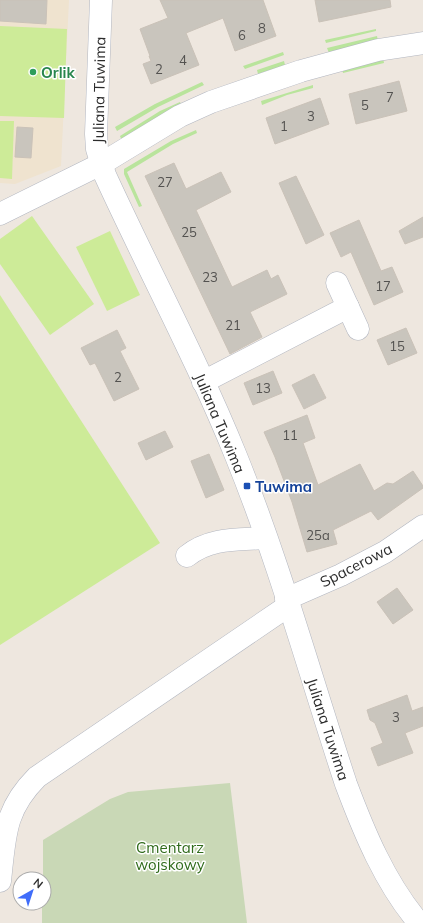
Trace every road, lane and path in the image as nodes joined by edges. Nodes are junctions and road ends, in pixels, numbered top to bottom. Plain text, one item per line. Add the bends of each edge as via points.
1 (101, 0) edge
2 (423, 43) edge
3 (101, 164) junction
4 (0, 214) edge
5 (338, 283) dead end
6 (348, 307) junction
7 (358, 329) dead end
8 (203, 382) junction
9 (423, 526) edge
10 (266, 538) junction
11 (187, 556) dead end
12 (287, 603) junction
13 (0, 881) edge
14 (416, 910) edge

1 - 3 street, Juliana Tuwima via 96,134
2 - 3 street via 378,50 308,69 212,102 180,116
3 - 4 street
3 - 8 street, Juliana Tuwima
5 - 6 street
6 - 7 street
6 - 8 street
8 - 10 street, Juliana Tuwima via 236,457
9 - 12 street, Spacerowa via 385,552
10 - 11 street via 216,541 195,549
10 - 12 street, Juliana Tuwima
12 - 13 street, Spacerowa via 37,777 12,810 4,840
12 - 14 street, Juliana Tuwima via 356,811 396,892

